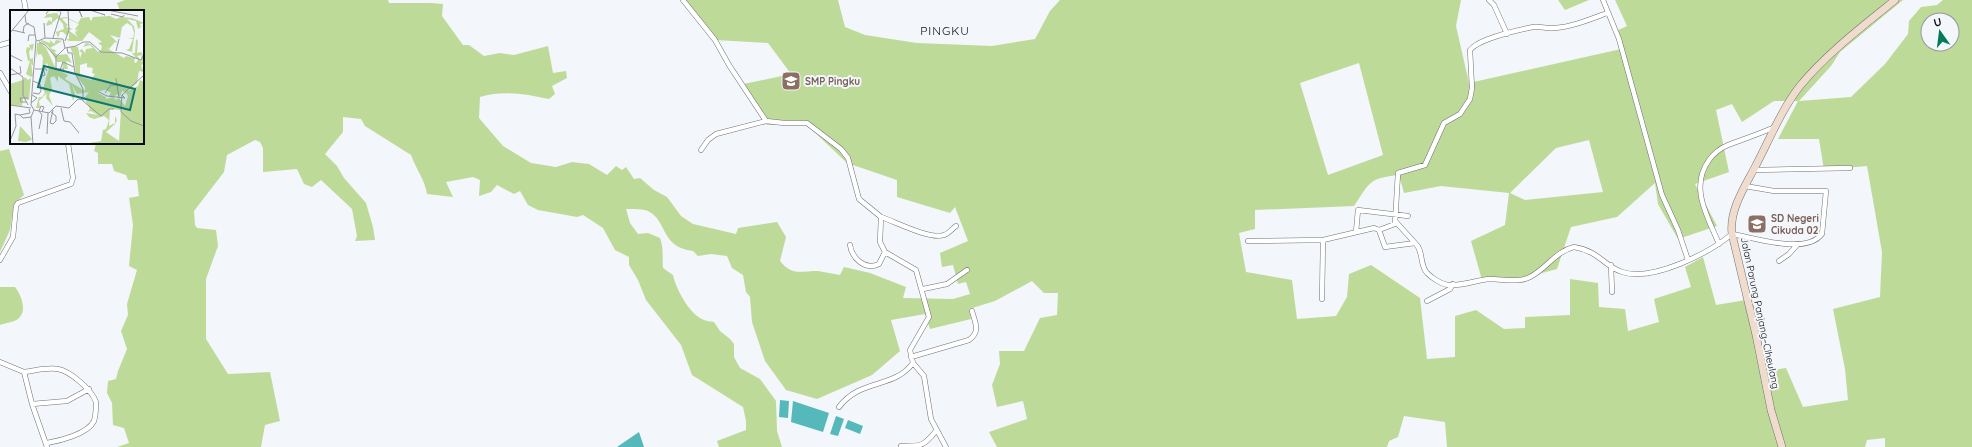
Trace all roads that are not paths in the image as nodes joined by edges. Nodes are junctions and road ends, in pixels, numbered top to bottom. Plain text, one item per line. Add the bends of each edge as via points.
1 (24, 0) edge
2 (683, 0) edge
3 (1490, 0) edge
4 (1603, 0) edge
5 (1895, 0) edge
6 (26, 10) edge
7 (1607, 13) junction
8 (1507, 34) junction
9 (10, 42) edge
10 (0, 45) edge
11 (0, 73) edge
12 (10, 90) edge
13 (766, 120) junction
14 (1777, 126) junction
15 (68, 144) edge
16 (701, 150) dead end
17 (1850, 168) dead end
18 (1753, 170) junction
19 (1745, 186) junction
20 (1397, 215) junction
21 (1408, 216) dead end
22 (882, 217) junction
23 (1396, 222) junction
24 (956, 226) dead end
25 (1379, 230) junction
26 (1356, 232) junction
27 (1732, 234) junction
28 (1323, 240) junction
29 (1248, 241) dead end
30 (1415, 243) junction
31 (1720, 244) junction
32 (850, 245) dead end
33 (1796, 245) junction
34 (885, 252) junction
35 (0, 260) edge
36 (1688, 260) junction
37 (1779, 261) dead end
38 (1611, 266) junction
39 (967, 270) dead end
40 (1453, 284) junction
41 (923, 289) junction
42 (1612, 292) dead end
43 (1322, 299) dead end
44 (1426, 301) dead end
45 (972, 311) dead end
46 (911, 357) junction
47 (0, 362) edge
48 (913, 362) junction
49 (24, 372) junction
50 (89, 389) junction
51 (32, 404) junction
52 (839, 407) dead end
53 (936, 431) junction
54 (47, 445) edge
55 (901, 446) dead end
56 (946, 447) edge
57 (1782, 447) edge

1 - 6 street
2 - 13 street via 715,40
3 - 8 street
4 - 7 street
5 - 14 street, Jalan Parung Panjang–Ciheulang via 1818,66 1787,105
7 - 8 street via 1554,28 1534,27
7 - 36 street via 1620,39 1662,195
8 - 20 street via 1474,46 1470,50 1470,99 1460,114 1444,123 1425,165 1398,173
9 - 10 street
11 - 12 street
13 - 16 street via 716,134
13 - 22 street via 807,123 841,149 848,158 859,199
14 - 18 street, Jalan Parung Panjang–Ciheulang
14 - 31 street via 1728,145 1714,154 1706,164 1700,178 1702,201
15 - 35 street via 73,178 71,184 18,203 13,237
17 - 18 street
18 - 19 street, Jalan Parung Panjang–Ciheulang
19 - 27 street, Jalan Parung Panjang–Ciheulang via 1733,214
19 - 33 street via 1774,191 1826,191 1822,234 1808,243
20 - 21 street
20 - 23 street
20 - 26 street via 1358,210
22 - 24 street via 926,234 939,236 947,234
22 - 34 street via 880,242
23 - 25 street via 1393,226
23 - 30 street
25 - 26 street via 1374,228
25 - 30 street via 1385,247
26 - 28 street
27 - 31 street
27 - 33 street
27 - 57 street, Jalan Parung Panjang–Ciheulang via 1771,410
28 - 29 street
28 - 43 street
30 - 40 street via 1420,248 1427,273 1443,284
31 - 36 street
32 - 34 street via 853,257 862,264 871,266 879,264
33 - 37 street
34 - 41 street via 916,270
36 - 38 street via 1665,270 1636,274 1622,272
38 - 40 street via 1593,252 1574,247 1561,253 1525,279 1488,279
38 - 42 street
39 - 41 street via 947,284
40 - 44 street via 1450,289
41 - 46 street via 929,317 911,345
45 - 46 street via 977,328 975,336
46 - 48 street
47 - 49 street
48 - 52 street via 902,375 856,391
48 - 53 street via 924,376 928,407
49 - 50 street via 59,369
49 - 51 street
50 - 51 street via 67,401
50 - 54 street via 96,402 94,422 69,438
51 - 54 street
53 - 55 street via 926,444
53 - 56 street

